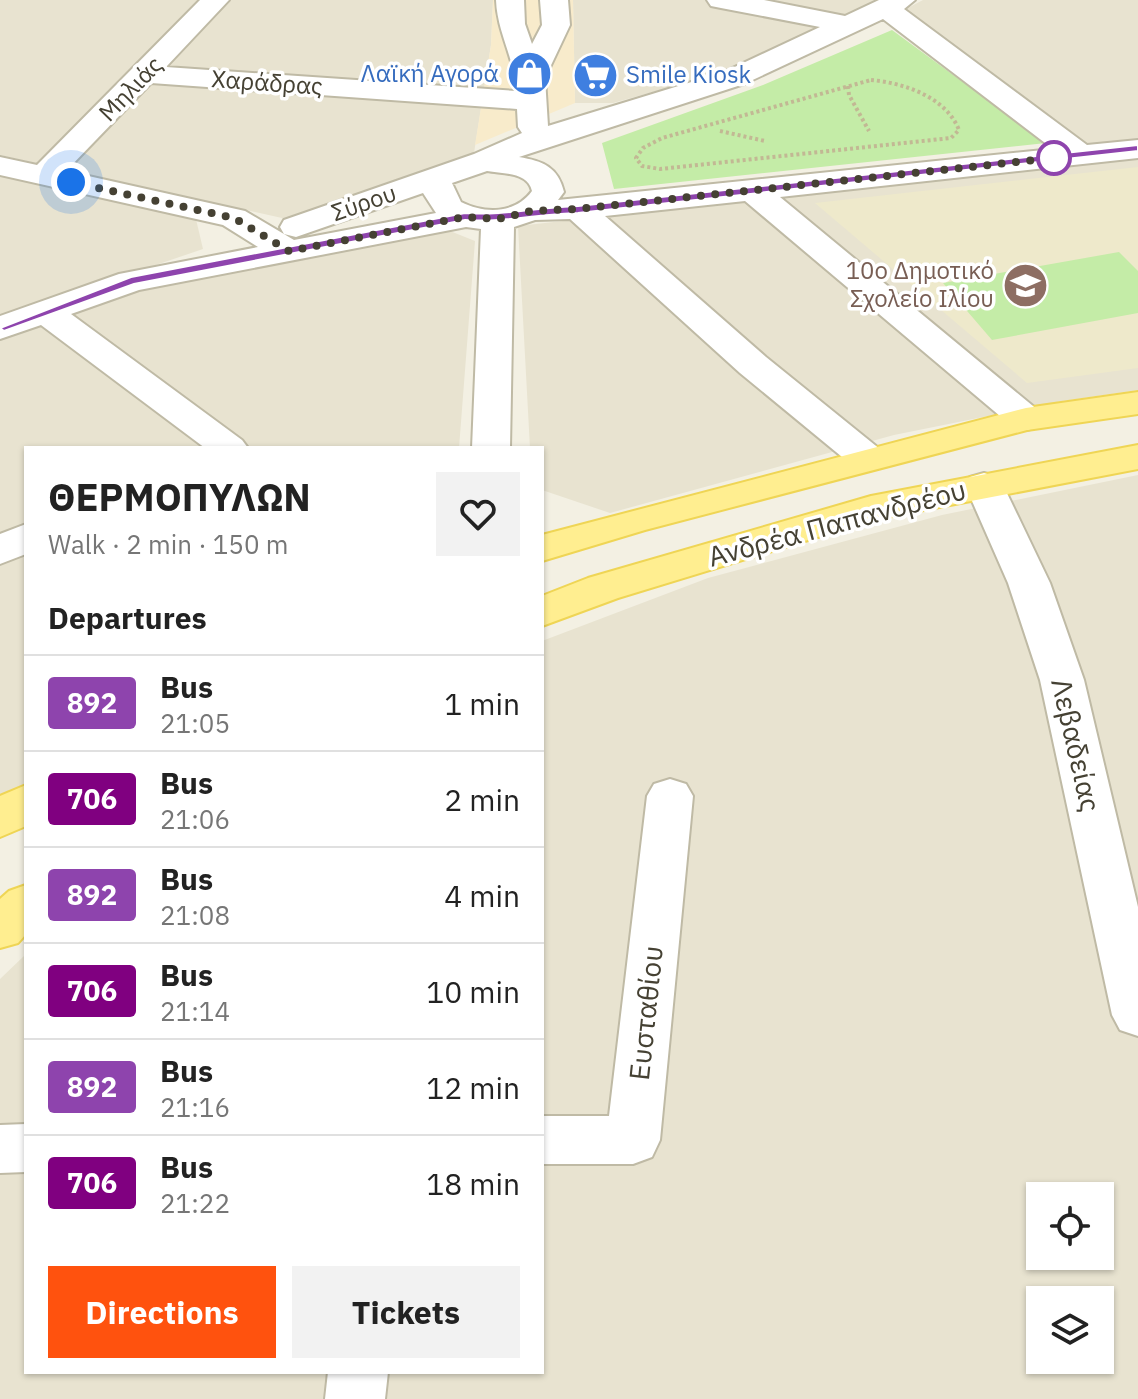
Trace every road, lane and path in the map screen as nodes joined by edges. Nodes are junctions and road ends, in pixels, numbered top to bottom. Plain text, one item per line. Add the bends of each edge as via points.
1 (215, 0) edge
2 (510, 0) edge
3 (554, 0) edge
4 (721, 0) edge
5 (894, 4) edge
6 (851, 25) junction
7 (146, 74) junction
8 (848, 86) junction
9 (531, 89) junction
10 (683, 131) junction
11 (881, 146) junction
12 (1138, 149) edge
13 (533, 155) junction
14 (1080, 155) junction
15 (787, 157) junction
16 (0, 166) edge
17 (44, 176) junction
18 (436, 180) junction
19 (753, 191) junction
20 (578, 209) junction
21 (498, 215) junction
22 (279, 244) junction
23 (45, 312) junction
24 (0, 328) edge
25 (1138, 403) edge
26 (1026, 419) junction
27 (212, 444) edge
28 (491, 446) edge
29 (1138, 457) edge
30 (867, 458) junction
31 (984, 485) junction
32 (24, 538) edge
33 (544, 547) edge
34 (0, 551) edge
35 (544, 611) edge
36 (670, 796) dead end
37 (24, 803) edge
38 (0, 820) edge
39 (24, 906) edge
40 (0, 929) edge
41 (1138, 1015) edge
42 (544, 1140) edge
43 (24, 1148) edge
44 (0, 1149) edge
45 (358, 1374) edge
46 (355, 1399) edge

1 - 7 street, Μηλιάς
2 - 9 street via 511,24
3 - 9 street via 556,25
4 - 6 street
5 - 6 street
5 - 14 street
6 - 13 street via 734,78
7 - 9 street, Χαράδρας
7 - 17 street, Μηλιάς
8 - 10 path
8 - 11 path via 862,123
8 - 11 path via 871,80 896,82 946,109 958,124 951,138
9 - 13 street
10 - 15 path via 748,135
10 - 15 path via 643,148 636,158 642,166 660,169
11 - 15 path
12 - 14 street, Σύρου
13 - 18 street, Σύρου via 485,161
13 - 21 street via 548,192
14 - 19 street, Σύρου
16 - 17 street
17 - 22 street via 234,218
18 - 21 street via 441,204
18 - 22 street, Σύρου
19 - 20 street, Σύρου
19 - 26 street
20 - 21 street, Σύρου
20 - 30 street via 741,355
21 - 22 street, Σύρου
21 - 28 street
22 - 23 street, Σύρου via 131,281
23 - 24 street, Σύρου
23 - 27 street
25 - 26 main road, Ανδρέα Παπανδρέου
26 - 30 main road, Ανδρέα Παπανδρέου
29 - 31 main road, Ανδρέα Παπανδρέου
30 - 33 main road, Ανδρέα Παπανδρέου
31 - 35 main road, Ανδρέα Παπανδρέου via 871,508 733,547
31 - 41 street, Λεβαδείας via 1029,583 1062,680
32 - 34 street
36 - 42 street, Ευσταθίου via 633,1140
37 - 38 main road
39 - 40 main road
43 - 44 street
45 - 46 street

